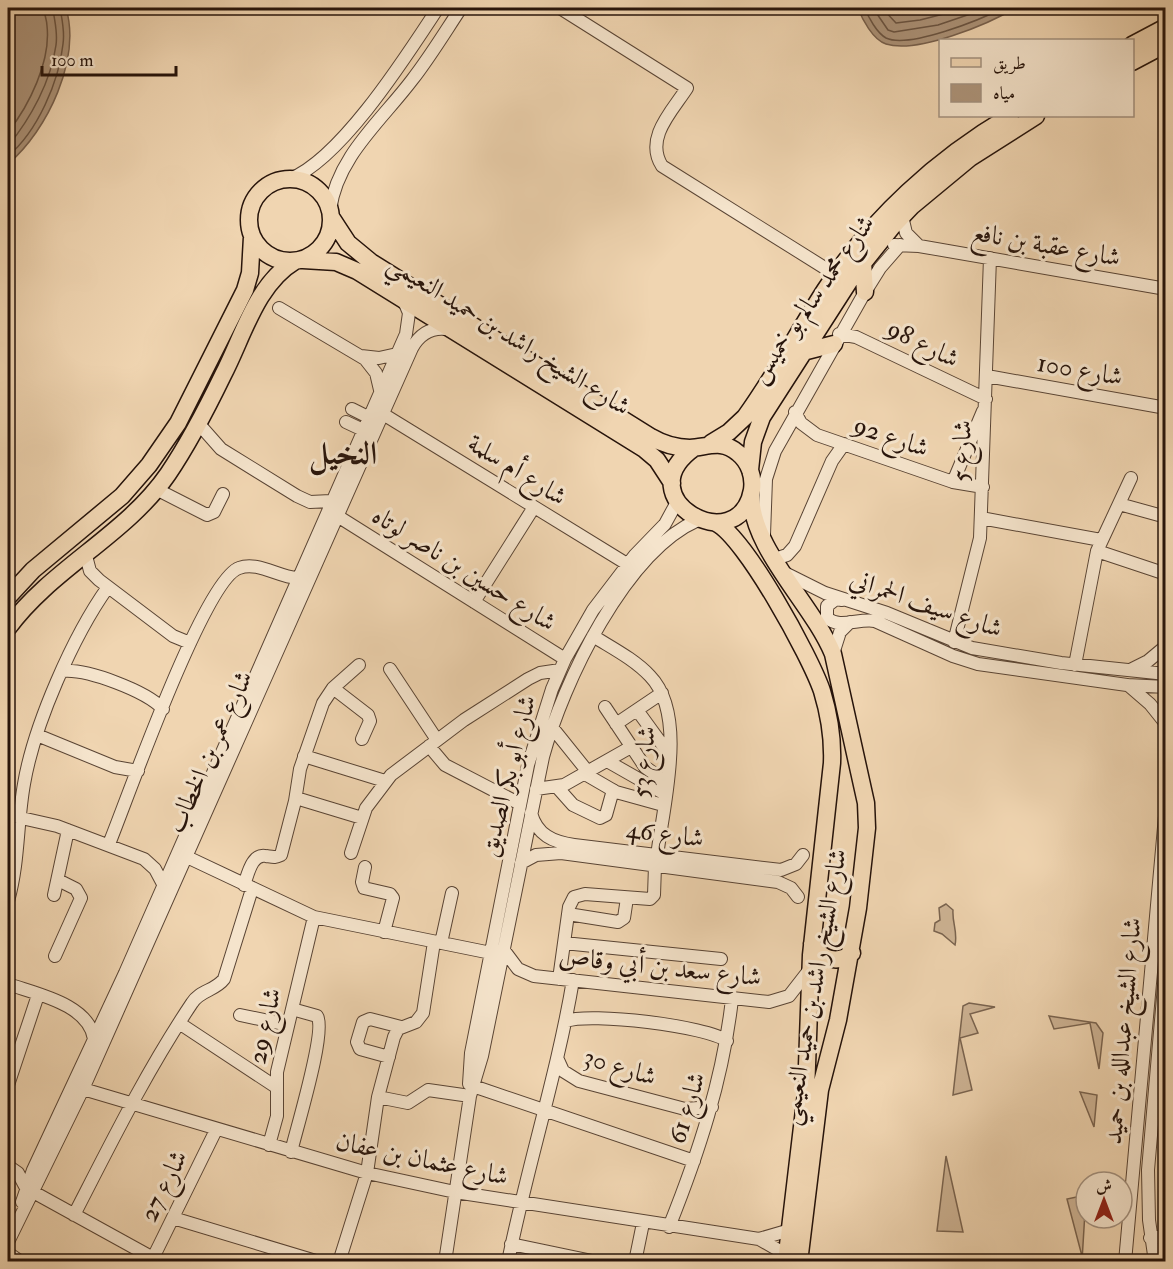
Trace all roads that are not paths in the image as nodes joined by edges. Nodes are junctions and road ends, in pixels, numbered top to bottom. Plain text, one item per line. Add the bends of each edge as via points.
1 (438, 8) edge
2 (461, 8) edge
3 (560, 8) edge
4 (1166, 27) edge
5 (1134, 44) edge
6 (1166, 44) edge
7 (1134, 61) edge
8 (389, 77) junction
9 (405, 89) junction
10 (1008, 117) edge
11 (1034, 117) edge
12 (290, 179) junction
13 (331, 214) junction
14 (902, 216) junction
15 (252, 237) junction
16 (877, 244) junction
17 (900, 245) junction
18 (919, 246) junction
19 (990, 258) junction
20 (299, 261) junction
21 (862, 262) junction
22 (836, 275) junction
23 (1166, 289) edge
24 (865, 292) junction
25 (403, 299) junction
26 (279, 308) dead end
27 (452, 330) junction
28 (837, 339) junction
29 (803, 352) junction
30 (396, 354) junction
31 (360, 356) junction
32 (987, 376) junction
33 (380, 390) junction
34 (986, 401) junction
35 (1166, 408) edge
36 (352, 409) dead end
37 (795, 412) junction
38 (383, 414) junction
39 (368, 417) junction
40 (346, 422) dead end
41 (198, 423) junction
42 (363, 430) junction
43 (711, 443) junction
44 (844, 444) junction
45 (694, 448) junction
46 (357, 459) junction
47 (750, 470) junction
48 (1131, 478) dead end
49 (953, 482) junction
50 (672, 483) junction
51 (983, 487) junction
52 (156, 489) junction
53 (223, 494) dead end
54 (751, 494) junction
55 (331, 501) junction
56 (677, 502) junction
57 (1119, 504) junction
58 (534, 507) junction
59 (339, 517) junction
60 (981, 518) junction
61 (1166, 518) edge
62 (698, 520) junction
63 (716, 522) junction
64 (764, 542) junction
65 (1099, 546) junction
66 (85, 552) junction
67 (312, 561) junction
68 (627, 564) junction
69 (780, 566) junction
70 (1166, 574) edge
71 (297, 578) junction
72 (108, 587) junction
73 (8, 597) edge
74 (842, 600) junction
75 (474, 602) junction
76 (851, 621) junction
77 (8, 628) edge
78 (593, 636) junction
79 (954, 642) junction
80 (190, 643) junction
81 (1166, 646) edge
82 (833, 654) junction
83 (562, 664) junction
84 (359, 665) dead end
85 (1075, 665) junction
86 (390, 669) dead end
87 (63, 671) junction
88 (1127, 672) junction
89 (1166, 674) edge
90 (1127, 685) junction
91 (1166, 687) edge
92 (333, 688) junction
93 (662, 693) junction
94 (605, 707) dead end
95 (163, 709) junction
96 (637, 710) junction
97 (616, 724) junction
98 (1166, 724) edge
99 (551, 726) junction
100 (37, 735) junction
101 (362, 739) dead end
102 (433, 743) junction
103 (631, 747) junction
104 (669, 754) junction
105 (304, 756) junction
106 (607, 761) junction
107 (138, 771) junction
108 (587, 773) junction
109 (385, 781) junction
110 (558, 787) junction
111 (536, 789) junction
112 (614, 790) junction
113 (665, 794) junction
114 (296, 798) junction
115 (520, 804) junction
116 (1166, 805) edge
117 (531, 813) junction
118 (14, 816) edge
119 (362, 818) junction
120 (68, 830) junction
121 (109, 844) junction
122 (573, 850) junction
123 (351, 853) dead end
124 (802, 855) dead end
125 (181, 857) junction
126 (144, 859) junction
127 (656, 861) junction
128 (521, 862) junction
129 (364, 867) dead end
130 (759, 874) junction
131 (58, 880) junction
132 (163, 884) junction
133 (248, 887) junction
134 (1162, 889) edge
135 (452, 892) dead end
136 (54, 896) dead end
137 (8, 897) edge
138 (798, 897) dead end
139 (627, 898) junction
140 (568, 914) junction
141 (314, 917) junction
142 (384, 932) junction
143 (437, 942) junction
144 (564, 943) junction
145 (812, 944) junction
146 (503, 949) junction
147 (491, 953) junction
148 (852, 953) junction
149 (56, 956) dead end
150 (721, 959) dead end
151 (1166, 963) edge
152 (810, 969) junction
153 (129, 975) junction
154 (491, 979) junction
155 (559, 979) junction
156 (573, 980) junction
157 (8, 984) edge
158 (38, 995) junction
159 (732, 999) junction
160 (109, 1006) junction
161 (292, 1009) junction
162 (79, 1012) junction
163 (240, 1015) dead end
164 (566, 1021) junction
165 (179, 1023) junction
166 (288, 1025) junction
167 (401, 1027) junction
168 (94, 1039) junction
169 (728, 1041) junction
170 (389, 1057) junction
171 (558, 1060) junction
172 (8, 1084) edge
173 (276, 1087) junction
174 (83, 1089) junction
175 (1141, 1090) junction
176 (472, 1091) junction
177 (1155, 1092) junction
178 (378, 1097) junction
179 (132, 1103) junction
180 (712, 1107) junction
181 (545, 1110) junction
182 (216, 1130) junction
183 (53, 1140) junction
184 (269, 1145) junction
185 (291, 1152) junction
186 (694, 1161) junction
187 (11, 1168) edge
188 (33, 1170) junction
189 (367, 1173) junction
190 (29, 1190) junction
191 (455, 1192) junction
192 (520, 1203) junction
193 (74, 1215) junction
194 (173, 1218) junction
195 (643, 1223) junction
196 (669, 1227) junction
197 (790, 1230) junction
198 (1166, 1236) edge
199 (1150, 1238) junction
200 (759, 1239) junction
201 (8, 1242) edge
202 (511, 1244) junction
203 (8, 1254) edge
204 (284, 1257) edge
205 (548, 1257) edge
206 (791, 1259) edge
207 (152, 1260) edge
208 (21, 1262) edge
209 (319, 1262) edge
210 (339, 1262) edge
211 (445, 1262) edge
212 (508, 1262) edge
213 (597, 1262) edge
214 (635, 1262) edge
215 (1125, 1262) edge
216 (1155, 1262) edge

1 - 8 street
2 - 9 street
3 - 22 street via 687,88 657,136 655,151 662,166
4 - 5 main road
6 - 7 main road
8 - 9 street
8 - 12 street via 320,161
9 - 13 street via 348,160 336,184
10 - 22 main road, شارع محمد سالم بو خميس via 960,148 903,196
11 - 14 main road, شارع محمد سالم بو خميس via 969,158
12 - 13 main road via 311,185 326,200
12 - 15 main road via 268,185 252,203
13 - 20 main road via 327,239 313,255
13 - 45 main road, شارع الشيخ راشد بن حميد النعيمي via 348,243 371,262 651,437 671,446
14 - 16 main road, شارع محمد سالم بو خميس
14 - 18 street via 906,234
15 - 20 main road via 265,254 284,261
15 - 73 main road via 245,290 166,443 122,496 33,570
16 - 17 street, شارع عقبة بن نافع
16 - 21 main road, شارع محمد سالم بو خميس
17 - 18 street, شارع عقبة بن نافع
17 - 24 street
18 - 19 street, شارع عقبة بن نافع
19 - 23 street, شارع عقبة بن نافع
19 - 32 street, شارع 5
20 - 25 main road, شارع الشيخ راشد بن حميد النعيمي via 325,260 347,265
20 - 41 main road via 278,273 265,289
21 - 24 main road
21 - 29 main road, شارع محمد سالم بو خميس
22 - 43 main road, شارع محمد سالم بو خميس via 745,417
24 - 28 street
25 - 27 main road, شارع الشيخ راشد بن حميد النعيمي
25 - 30 street, شارع عمر بن الخطاب via 409,324
26 - 31 street
27 - 38 street, شارع عمر بن الخطاب via 432,329 420,337
27 - 50 main road, شارع الشيخ راشد بن حميد النعيمي via 644,449 657,460
28 - 29 main road
28 - 34 street, شارع 98 via 856,337
28 - 37 street
29 - 47 main road, شارع محمد سالم بو خميس via 758,426
30 - 31 street
30 - 33 street, شارع عمر بن الخطاب
31 - 33 street via 376,373
32 - 34 street, شارع 5
32 - 35 street, شارع 100
33 - 39 street, شارع عمر بن الخطاب
34 - 49 street
34 - 51 street, شارع 5
36 - 39 street
37 - 44 street, شارع 92 via 811,432
37 - 64 street via 775,451 766,480
38 - 46 street, شارع عمر بن الخطاب
38 - 58 street, شارع أم سلمة
39 - 42 street, شارع عمر بن الخطاب
40 - 42 street
41 - 52 main road
41 - 55 street via 221,449 297,496 317,503
42 - 46 street, شارع عمر بن الخطاب
43 - 45 main road
43 - 47 main road via 739,453
44 - 49 street, شارع 92
44 - 69 street via 832,461 795,546
45 - 50 main road via 678,462
46 - 55 street, شارع عمر بن الخطاب
46 - 59 street, شارع عمر بن الخطاب
47 - 54 main road
48 - 57 street
49 - 51 street, شارع 92
50 - 56 main road
51 - 60 street, شارع 5
52 - 53 street via 207,515 214,512
52 - 66 main road
54 - 63 main road via 734,517
54 - 64 main road, شارع الشيخ راشد بن حميد النعيمي via 754,519
55 - 67 street, شارع عمر بن الخطاب
56 - 62 main road
56 - 68 street, شارع أبو بكر الصديق via 665,524
57 - 61 street
57 - 65 street
58 - 68 street, شارع أم سلمة
58 - 75 street
59 - 67 street, شارع عمر بن الخطاب
59 - 75 street, شارع حسين بن ناصر لوتاه
60 - 65 street
60 - 79 street, شارع 5 via 978,554
62 - 63 main road
62 - 78 street, شارع أبو بكر الصديق via 678,531 654,553
63 - 145 main road, شارع الشيخ راشد بن حميد النعيمي via 740,544 802,646 827,709 832,763
64 - 69 main road, شارع الشيخ راشد بن حميد النعيمي
65 - 70 street
65 - 85 street
66 - 72 street via 90,571
66 - 77 main road via 35,596
67 - 71 street, شارع عمر بن الخطاب
67 - 125 street, شارع عمر بن الخطاب
68 - 83 street, شارع أبو بكر الصديق via 593,610
69 - 74 street, شارع سيف الحمراني
69 - 82 main road, شارع الشيخ راشد بن حميد النعيمي
71 - 80 street via 255,567 233,571 223,581
71 - 125 street, شارع عمر بن الخطاب
72 - 80 street via 172,636
72 - 87 street via 82,627
74 - 76 street via 836,599 827,606 828,618 838,624
74 - 79 street, شارع سيف الحمراني via 902,619
75 - 83 street, شارع حسين بن ناصر لوتاه
76 - 82 street, شارع سيف الحمراني via 840,632
76 - 90 street, شارع سيف الحمراني via 875,621 978,664
78 - 93 street, شارع 53 via 641,668
78 - 99 street, شارع أبو بكر الصديق
79 - 85 street, شارع سيف الحمراني via 992,653
80 - 95 street
81 - 88 street
82 - 148 main road, شارع الشيخ راشد بن حميد النعيمي via 866,803
83 - 102 street via 534,675
83 - 115 street, شارع أبو بكر الصديق via 536,736
84 - 92 street
85 - 88 street, شارع سيف الحمراني
86 - 102 street
87 - 95 street via 81,672 135,692
87 - 100 street
88 - 89 street, شارع سيف الحمراني
90 - 91 street, شارع سيف الحمراني
90 - 98 street
92 - 101 street via 370,718
92 - 105 street
93 - 96 street
93 - 104 street, شارع 53 via 671,720
94 - 97 street
95 - 107 street
96 - 97 street
96 - 104 street
97 - 103 street
99 - 108 street
99 - 111 street, شارع أبو بكر الصديق
100 - 107 street via 115,767
100 - 118 street
102 - 109 street
102 - 115 street via 445,765
103 - 106 street
103 - 113 street
104 - 113 street, شارع 53
105 - 109 street
105 - 114 street
106 - 108 street
106 - 113 street
107 - 121 street
108 - 110 street
108 - 112 street
109 - 119 street
110 - 111 street
110 - 112 street via 573,805 600,818 606,815
111 - 117 street, شارع أبو بكر الصديق
112 - 113 street
113 - 127 street, شارع 53
114 - 119 street
114 - 133 street via 281,855 256,858
115 - 147 street, شارع أبو بكر الصديق
116 - 134 street, شارع الشيخ عبدالله بن حميد
117 - 122 street, شارع 46 via 548,838
117 - 128 street, شارع أبو بكر الصديق
118 - 120 street
118 - 137 street
119 - 123 street
120 - 121 street
120 - 131 street
121 - 126 street
122 - 127 street, شارع 46
122 - 128 street, شارع 46 via 544,853
124 - 130 street, شارع 46 via 786,869
125 - 126 street
125 - 132 street, شارع عمر بن الخطاب
125 - 133 street
125 - 153 street, شارع عمر بن الخطاب
126 - 132 street
127 - 130 street, شارع 46
127 - 139 street, شارع 53 via 653,898
128 - 146 street, شارع أبو بكر الصديق
129 - 142 street via 364,888 393,898
130 - 138 street, شارع 46 via 783,883
131 - 136 street
131 - 149 street via 76,889 81,898
132 - 153 street, شارع عمر بن الخطاب
133 - 141 street
133 - 165 street via 224,979 194,1000
134 - 175 street, شارع الشيخ عبدالله بن حميد
135 - 143 street
139 - 140 street via 579,895 571,902
139 - 140 street via 624,918 618,922
140 - 144 street
141 - 142 street
141 - 161 street, شارع 29
142 - 143 street
143 - 147 street
143 - 167 street via 423,1013 416,1022
144 - 150 street
144 - 155 street
145 - 148 main road via 821,955 834,960
145 - 152 main road, شارع الشيخ راشد بن حميد النعيمي
146 - 154 street, شارع أبو بكر الصديق
146 - 155 street, شارع سعد بن أبي وقاص via 518,969 534,976
147 - 154 street, شارع أبو بكر الصديق
148 - 206 main road, شارع الشيخ راشد بن حميد النعيمي via 820,1090
151 - 177 street, شارع الشيخ عبدالله بن حميد
152 - 159 street, شارع سعد بن أبي وقاص via 783,1000
152 - 197 main road, شارع الشيخ راشد بن حميد النعيمي via 808,1078
153 - 160 street, شارع عمر بن الخطاب
153 - 174 street, شارع عمر بن الخطاب
154 - 176 street, شارع أبو بكر الصديق via 471,1053
155 - 156 street, شارع سعد بن أبي وقاص
156 - 159 street, شارع سعد بن أبي وقاص
156 - 164 street
157 - 158 street
158 - 162 street
158 - 172 street
159 - 169 street, شارع 61
160 - 162 street via 95,1012
160 - 168 street, شارع عمر بن الخطاب
161 - 166 street, شارع 29
161 - 185 street via 317,1016 320,1022
162 - 168 street
163 - 166 street
164 - 169 street via 596,1017 706,1031
164 - 171 street
165 - 173 street
165 - 179 street
166 - 173 street, شارع 29
167 - 170 street via 395,1033
167 - 170 street via 370,1019 362,1025 357,1042 360,1049
168 - 183 street, شارع عمر بن الخطاب
169 - 180 street, شارع 61
170 - 178 street
171 - 180 street, شارع 30 via 563,1071 579,1081 685,1109
171 - 181 street
173 - 184 street, شارع 29 via 277,1116
174 - 179 street, شارع عثمان بن عفان
174 - 183 street, شارع عمر بن الخطاب
175 - 177 street via 1146,1094
175 - 215 street, شارع الشيخ عبدالله بن حميد
176 - 178 street via 428,1090 408,1103
176 - 181 street
176 - 191 street, شارع أبو بكر الصديق
177 - 199 street, شارع الشيخ عبدالله بن حميد via 1148,1170
178 - 189 street
179 - 182 street, شارع عثمان بن عفان
179 - 193 street
180 - 186 street, شارع 61
181 - 186 street
181 - 192 street
182 - 184 street, شارع عثمان بن عفان
182 - 194 street, شارع 27
183 - 188 street, شارع عمر بن الخطاب
183 - 190 street, شارع عمر بن الخطاب
184 - 185 street, شارع عثمان بن عفان
185 - 189 street, شارع عثمان بن عفان
186 - 196 street, شارع 61
187 - 188 street
187 - 190 street
188 - 190 street, شارع عمر بن الخطاب
189 - 191 street, شارع عثمان بن عفان
189 - 210 street
190 - 193 street
190 - 201 street, شارع عمر بن الخطاب
191 - 192 street, شارع عثمان بن عفان
191 - 211 street, شارع أبو بكر الصديق
192 - 195 street, شارع عثمان بن عفان
192 - 202 street
193 - 207 street
194 - 204 street
194 - 207 street, شارع 27
195 - 196 street, شارع عثمان بن عفان
195 - 214 street
196 - 200 street, شارع عثمان بن عفان
197 - 200 street, شارع عثمان بن عفان
197 - 206 main road, شارع الشيخ راشد بن حميد النعيمي
198 - 199 street
199 - 216 street, شارع الشيخ عبدالله بن حميد
200 - 206 street, شارع عثمان بن عفان
202 - 205 street
202 - 212 street
203 - 208 street
204 - 209 street
205 - 213 street

